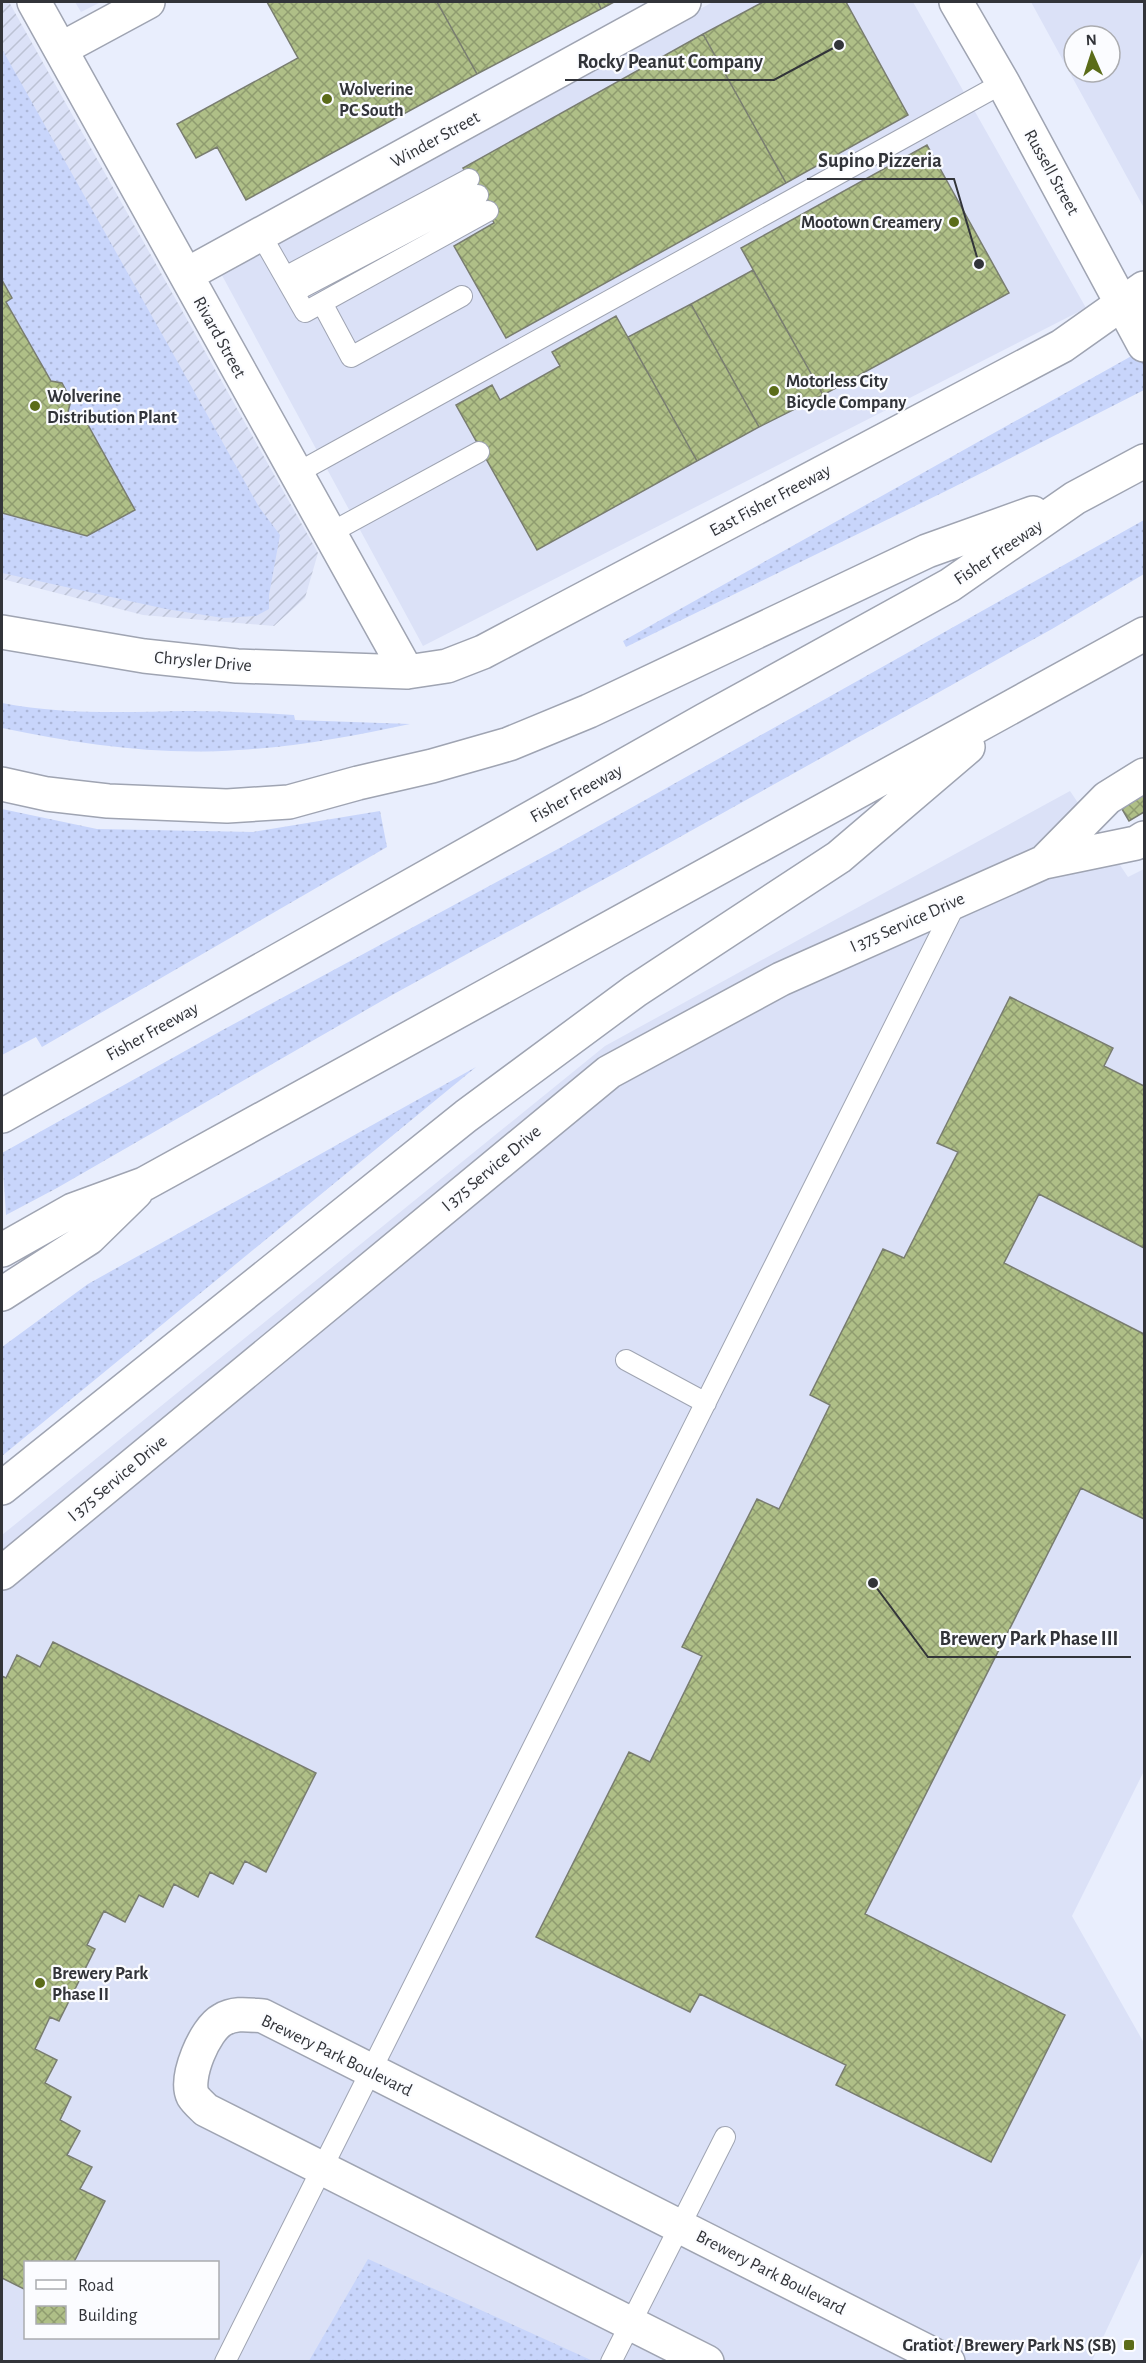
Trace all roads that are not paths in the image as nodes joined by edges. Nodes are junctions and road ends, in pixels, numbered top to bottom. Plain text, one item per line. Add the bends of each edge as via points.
1 (34, 2) edge
2 (148, 2) edge
3 (684, 2) edge
4 (957, 2) edge
5 (61, 49) junction
6 (1003, 83) junction
7 (261, 235) junction
8 (186, 275) junction
9 (290, 284) junction
10 (1134, 296) edge
11 (462, 297) dead end
12 (322, 303) junction
13 (1144, 345) edge
14 (479, 452) dead end
15 (1144, 461) edge
16 (297, 473) junction
17 (1075, 498) junction
18 (330, 533) junction
19 (2, 632) edge
20 (1144, 634) edge
21 (407, 672) junction
22 (1022, 701) junction
23 (2, 765) edge
24 (1144, 775) edge
25 (358, 783) junction
26 (2, 784) edge
27 (1144, 838) edge
28 (1044, 862) junction
29 (958, 899) junction
30 (2, 1116) edge
31 (144, 1184) junction
32 (2, 1250) edge
33 (2, 1294) edge
34 (627, 1360) dead end
35 (706, 1403) junction
36 (2, 1488) edge
37 (2, 1573) edge
38 (371, 2072) junction
39 (724, 2136) dead end
40 (321, 2170) junction
41 (681, 2226) junction
42 (631, 2323) junction
43 (926, 2357) edge
44 (225, 2361) edge
45 (611, 2361) edge
46 (707, 2361) edge

1 - 5 main road, Rivard Street
2 - 5 main road
3 - 7 main road, Winder Street
4 - 6 main road, Russell Street
5 - 8 main road, Rivard Street
6 - 10 main road, Russell Street
6 - 16 lane
7 - 8 main road, Winder Street
7 - 9 lane
8 - 16 main road, Rivard Street
9 - 12 lane via 305,312
9 - 12 lane via 478,195
10 - 13 main road, Russell Street
10 - 21 main road, East Fisher Freeway via 1062,346 483,652 447,666
11 - 12 lane via 351,357
14 - 18 lane
15 - 17 main road, Fisher Freeway
16 - 18 main road, Rivard Street
17 - 25 main road via 927,551 589,711 509,744
17 - 30 main road, Fisher Freeway via 950,585
18 - 21 main road, Rivard Street
19 - 21 main road, Chrysler Drive via 144,656 237,666
20 - 22 main road
22 - 31 main road
22 - 36 main road via 839,857 635,991 466,1116
23 - 25 main road via 109,781 168,785
24 - 28 main road, I 375 Service Drive via 1107,798
25 - 26 main road via 289,802 227,806 108,801
27 - 28 main road, I 375 Service Drive
28 - 29 main road, I 375 Service Drive
29 - 35 lane
29 - 37 main road, I 375 Service Drive via 782,979 609,1071
31 - 32 main road via 73,1210
31 - 33 main road via 89,1238
34 - 35 lane
35 - 38 lane
38 - 40 lane
38 - 40 main road, Brewery Park Boulevard via 263,2016 242,2014 220,2020 202,2044 191,2075 192,2095 206,2110
38 - 41 main road, Brewery Park Boulevard
39 - 41 lane
40 - 42 main road, Brewery Park Boulevard
40 - 44 lane
41 - 42 lane
41 - 43 main road, Brewery Park Boulevard
42 - 45 lane
42 - 46 main road, Brewery Park Boulevard

